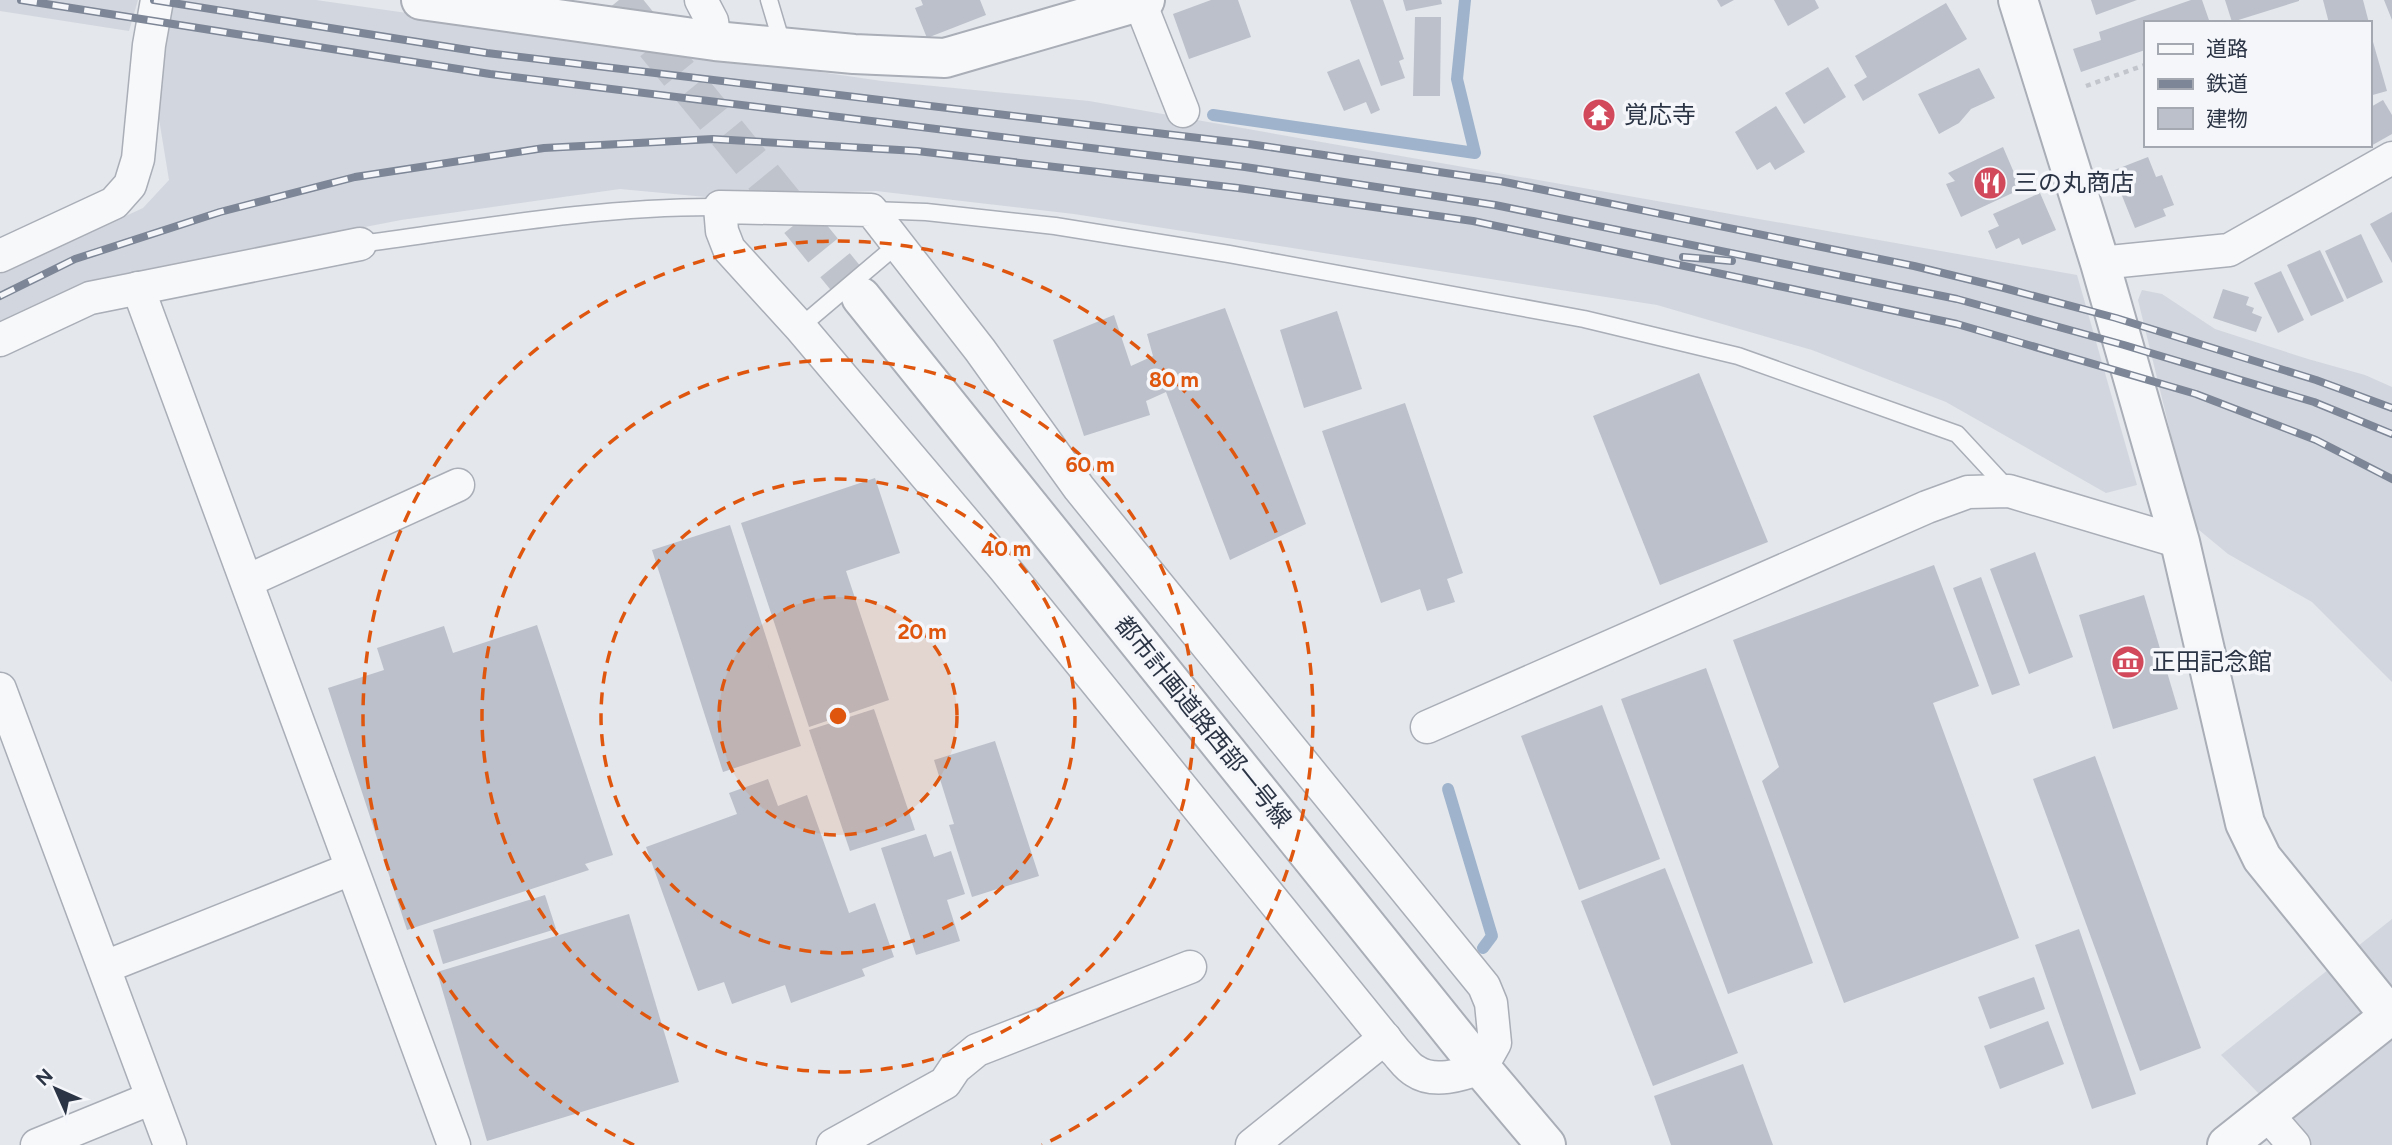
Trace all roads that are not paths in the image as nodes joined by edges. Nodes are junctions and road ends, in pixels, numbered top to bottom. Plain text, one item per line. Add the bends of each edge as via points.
1 (157, 0) edge
2 (421, 0) edge
3 (701, 0) edge
4 (769, 0) edge
5 (2018, 0) edge
6 (1141, 1) edge
7 (503, 6) edge
8 (715, 41) junction
9 (783, 47) junction
10 (1183, 111) dead end
11 (2392, 158) edge
12 (720, 207) junction
13 (872, 210) junction
14 (360, 244) joint
15 (898, 244) junction
16 (0, 256) edge
17 (2100, 263) junction
18 (138, 288) junction
19 (861, 297) tunnel mouth
20 (800, 327) junction
21 (0, 340) edge
22 (458, 485) dead end
23 (2009, 491) junction
24 (2180, 542) junction
25 (247, 581) junction
26 (1, 696) edge
27 (1427, 727) dead end
28 (351, 869) junction
29 (105, 967) junction
30 (1190, 967) dead end
31 (2387, 1028) edge
32 (1385, 1038) junction
33 (1481, 1068) junction
34 (152, 1098) junction
35 (2267, 1114) junction
36 (37, 1145) edge
37 (170, 1145) edge
38 (454, 1145) edge
39 (833, 1145) edge
40 (1252, 1145) edge
41 (1546, 1145) edge
42 (2227, 1145) edge
43 (2294, 1145) edge

1 - 16 street via 138,159 130,185 114,203
2 - 7 street
3 - 8 street via 712,21
4 - 9 lane
5 - 17 street
6 - 9 street via 946,58
6 - 10 street
7 - 8 street
8 - 9 street
11 - 17 street via 2229,250
12 - 13 street
12 - 14 lane via 664,207
12 - 20 street via 729,249
13 - 15 street
13 - 23 lane via 1055,226 1228,254 1584,318 1738,356 1958,434
14 - 18 street
15 - 20 lane
15 - 33 street via 1079,488 1484,986 1491,1003 1495,1042
17 - 24 street
18 - 21 street via 90,298
18 - 25 street
19 - 33 street, 都市計画道路西部一号線
20 - 32 street via 1004,568
22 - 25 street
23 - 24 street
23 - 27 street via 1968,492 1927,508
24 - 31 street via 2245,823 2262,859
25 - 28 street
26 - 29 street
28 - 29 street
28 - 38 street
29 - 34 street
30 - 39 street via 977,1050 945,1083
31 - 35 street
32 - 33 street via 1415,1072 1456,1077
32 - 40 street
33 - 41 street, 都市計画道路西部一号線
34 - 36 street
34 - 37 street
35 - 42 street
35 - 43 street

